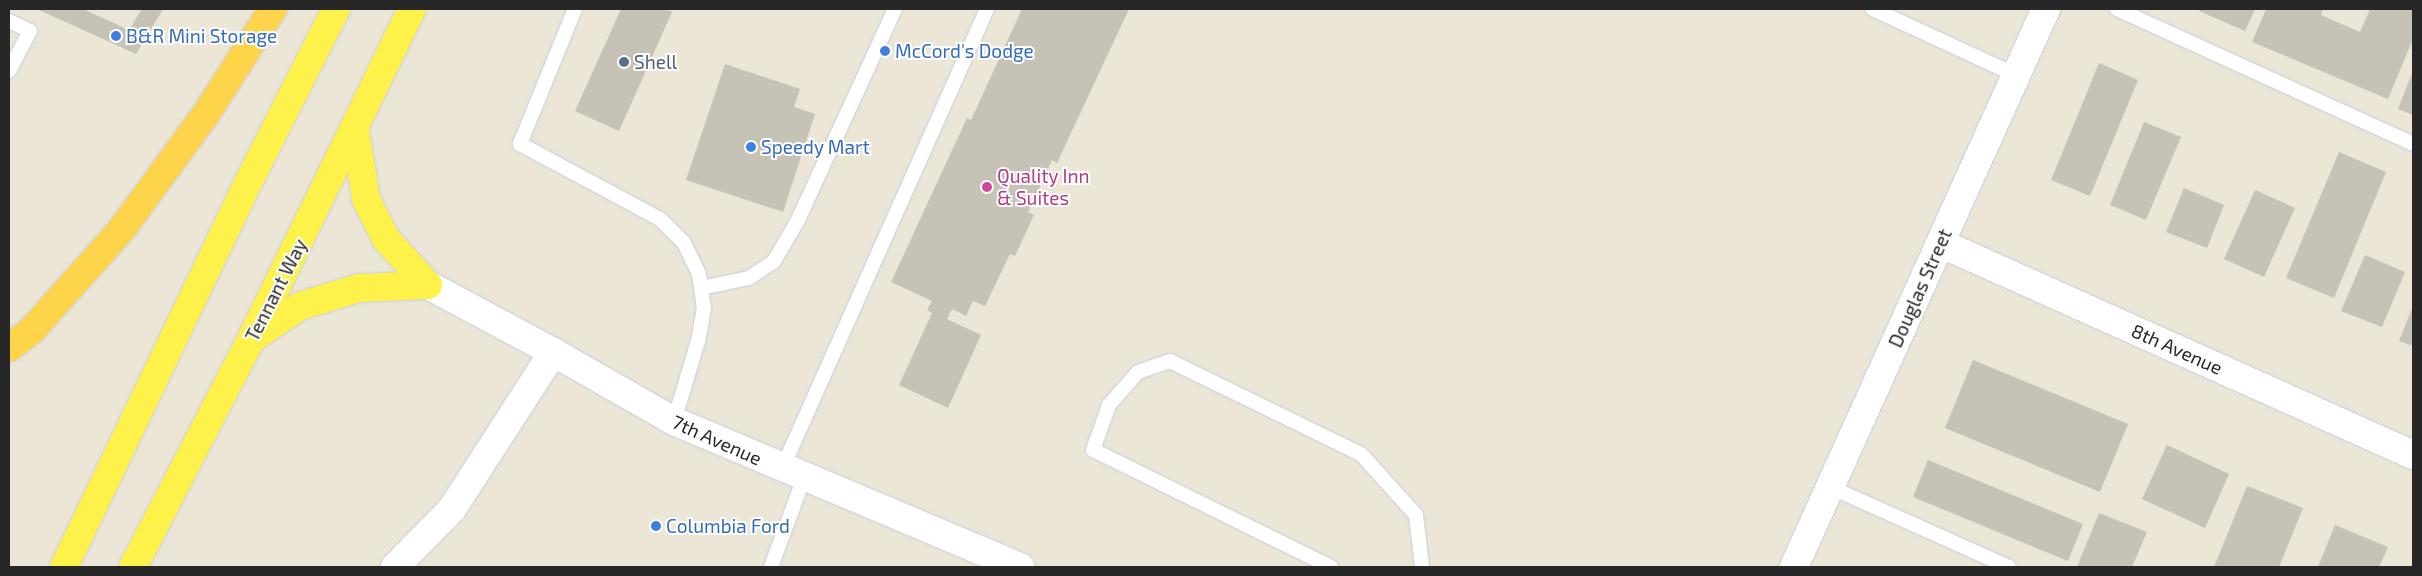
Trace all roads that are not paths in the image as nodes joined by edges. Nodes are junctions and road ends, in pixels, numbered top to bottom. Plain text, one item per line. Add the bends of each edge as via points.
1 (273, 9) edge
2 (336, 9) edge
3 (412, 9) edge
4 (576, 9) edge
5 (895, 9) edge
6 (987, 9) edge
7 (1874, 9) edge
8 (2046, 9) edge
9 (2117, 9) edge
10 (9, 20) edge
11 (9, 71) edge
12 (2016, 75) junction
13 (355, 130) junction
14 (2413, 144) edge
15 (1940, 243) junction
16 (428, 285) junction
17 (701, 288) junction
18 (251, 339) junction
19 (9, 348) edge
20 (554, 352) junction
21 (674, 421) junction
22 (2413, 456) edge
23 (793, 473) junction
24 (1830, 487) junction
25 (64, 567) edge
26 (133, 567) edge
27 (395, 567) edge
28 (771, 567) edge
29 (1020, 567) edge
30 (1331, 567) edge
31 (1422, 567) edge
32 (1794, 567) edge
33 (2009, 567) edge

1 - 19 highway via 206,114 122,229 32,330
2 - 25 main road via 243,192
3 - 13 main road, Tennant Way
4 - 17 lane via 520,144 660,219 684,243 699,274
5 - 17 lane via 797,222 774,260 749,278
6 - 23 lane
7 - 12 lane
8 - 12 street, Douglas Street
9 - 14 lane
10 - 11 lane via 30,31
12 - 15 street, Douglas Street
13 - 16 main road via 366,199 386,239
13 - 18 main road, Tennant Way
15 - 22 street, 8th Avenue
15 - 24 street, Douglas Street
16 - 18 main road via 358,288 300,306
16 - 20 street, 7th Avenue
17 - 21 lane via 704,308 698,341
18 - 26 main road, Tennant Way
20 - 21 street, 7th Avenue
20 - 27 street via 452,509
21 - 23 street, 7th Avenue
23 - 28 lane
23 - 29 street, 7th Avenue
24 - 32 street, Douglas Street
24 - 33 lane
30 - 31 lane via 1093,450 1109,405 1138,372 1170,361 1362,454 1416,515

